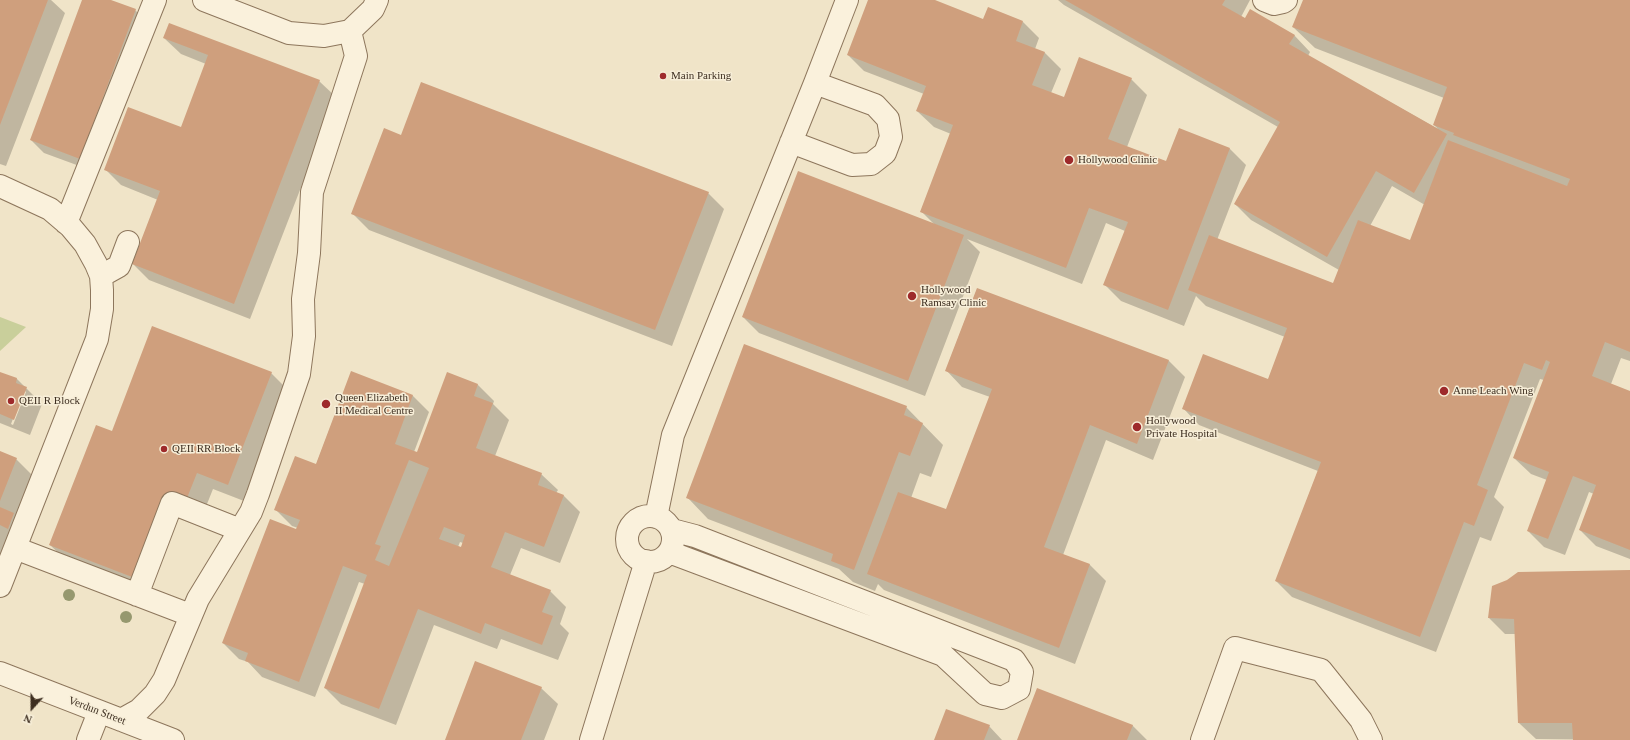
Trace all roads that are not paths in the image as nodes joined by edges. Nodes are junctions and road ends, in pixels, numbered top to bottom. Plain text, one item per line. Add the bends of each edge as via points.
1 (155, 0) edge
2 (204, 0) edge
3 (377, 0) edge
4 (847, 0) edge
5 (1264, 0) edge
6 (1286, 0) edge
7 (350, 31) junction
8 (815, 84) junction
9 (791, 142) junction
10 (0, 186) edge
11 (66, 223) junction
12 (128, 242) dead end
13 (101, 276) junction
14 (664, 524) junction
15 (240, 530) junction
16 (16, 548) junction
17 (669, 552) junction
18 (646, 561) junction
19 (0, 586) edge
20 (137, 595) junction
21 (190, 615) junction
22 (0, 673) edge
23 (99, 712) junction
24 (121, 720) junction
25 (88, 740) edge
26 (173, 740) edge
27 (591, 740) edge
28 (1202, 740) edge
29 (1371, 740) edge

1 - 11 street
2 - 7 street via 289,33 324,36
3 - 7 street via 373,9
4 - 8 street
5 - 6 street via 1274,4
7 - 15 street via 356,56 312,192 309,253 303,299 304,336 299,374 258,494
8 - 9 street
8 - 9 street via 875,105 888,119 891,137 885,153 871,164 852,165
9 - 14 street via 673,435
10 - 11 street via 50,209
11 - 13 street via 85,244
12 - 13 street via 119,266
13 - 16 street via 102,309 97,338
14 - 17 street via 673,538
14 - 17 street via 1014,660 1022,672 1019,689 1002,698 985,694 943,655
14 - 18 street via 649,516 642,517 628,533 629,548 633,554
15 - 20 street via 172,504
15 - 21 street
16 - 19 street
16 - 20 street
17 - 18 street via 663,558
18 - 27 street
20 - 21 street
21 - 24 street via 164,680 155,694 139,710
22 - 23 street, Verdun Street
23 - 24 street, Verdun Street
23 - 25 street
24 - 26 street, Verdun Street
28 - 29 street via 1235,648 1322,670 1361,720

